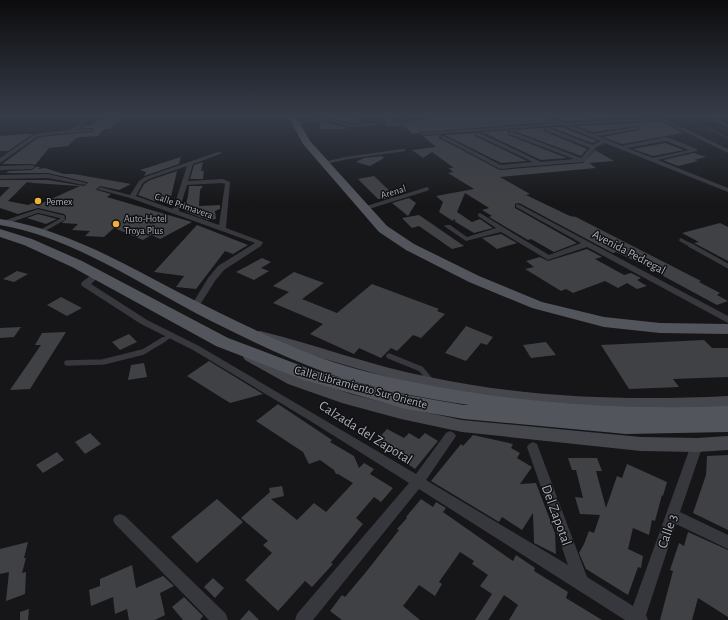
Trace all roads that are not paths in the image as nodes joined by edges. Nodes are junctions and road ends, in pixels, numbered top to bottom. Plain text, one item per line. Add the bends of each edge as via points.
1 (23, 145) edge
2 (309, 145) edge
3 (457, 145) edge
4 (501, 145) edge
5 (543, 145) edge
6 (585, 145) edge
7 (598, 145) edge
8 (616, 145) edge
9 (633, 145) edge
10 (682, 145) edge
11 (715, 145) edge
12 (622, 147) junction
13 (592, 148) junction
14 (404, 150) dead end
15 (728, 151) edge
16 (11, 153) junction
17 (220, 153) dead end
18 (0, 154) edge
19 (583, 160) junction
20 (652, 160) junction
21 (0, 161) edge
22 (191, 162) junction
23 (324, 163) junction
24 (540, 164) junction
25 (32, 167) dead end
26 (0, 168) edge
27 (0, 177) edge
28 (84, 183) dead end
29 (184, 183) junction
30 (726, 188) edge
31 (100, 189) dead end
32 (427, 189) dead end
33 (132, 197) junction
34 (518, 206) dead end
35 (364, 209) junction
36 (174, 212) junction
37 (480, 215) dead end
38 (2, 226) edge
39 (448, 226) dead end
40 (222, 228) junction
41 (502, 229) junction
42 (40, 232) junction
43 (681, 240) dead end
44 (587, 244) junction
45 (728, 266) edge
46 (97, 275) junction
47 (117, 286) junction
48 (101, 294) junction
49 (195, 306) junction
50 (728, 320) edge
51 (236, 327) junction
52 (728, 329) edge
53 (171, 335) junction
54 (222, 342) junction
55 (389, 356) dead end
56 (67, 363) dead end
57 (434, 384) junction
58 (728, 402) edge
59 (728, 413) edge
60 (728, 425) edge
61 (450, 436) dead end
62 (728, 443) edge
63 (697, 445) junction
64 (533, 448) dead end
65 (417, 482) junction
66 (672, 515) junction
67 (120, 520) dead end
68 (728, 542) edge
69 (581, 582) junction
70 (638, 619) edge
71 (220, 620) edge
72 (304, 620) edge

1 - 16 street
2 - 23 main road
3 - 24 street via 500,167
4 - 24 street
5 - 19 street
6 - 13 street
7 - 13 street
8 - 12 street
9 - 12 street
10 - 20 street via 695,150
11 - 15 street
12 - 20 street
13 - 19 street
14 - 23 lane
16 - 18 street
16 - 21 street
17 - 22 street
19 - 24 street
20 - 30 street
22 - 29 street
22 - 33 street via 147,178 141,182
23 - 35 main road
25 - 26 street
27 - 28 street via 48,176
29 - 36 street
29 - 40 street via 228,183
31 - 33 street, Calle Primavera
32 - 35 lane, Arenal
33 - 36 street, Calle Primavera
34 - 44 street, Avenida Pedregal
35 - 52 main road via 383,229 410,247 474,279 537,305 604,322 634,326
36 - 40 street, Calle Primavera
37 - 41 street
38 - 42 main road, Calle Libramiento Sur Oriente
38 - 42 lane via 38,211 63,217
38 - 46 main road, Calle Libramiento Sur Oriente via 28,242
39 - 41 street via 466,239
40 - 49 street, Calle Primavera via 259,242 221,268
41 - 44 street via 548,258
42 - 49 main road, Calle Libramiento Sur Oriente via 89,252
43 - 45 lane
44 - 50 street, Avenida Pedregal
46 - 47 main road, Calle Libramiento Sur Oriente
46 - 48 street, Calzada del Zapotal via 85,284
47 - 48 street
47 - 54 main road, Calle Libramiento Sur Oriente
48 - 53 street, Calzada del Zapotal via 144,322
49 - 51 main road, Calle Libramiento Sur Oriente
51 - 57 street via 325,355
51 - 59 main road, Calle Libramiento Sur Oriente via 323,366 377,382 459,398 564,412 630,415
53 - 56 lane via 142,352 103,362
53 - 65 street, Calzada del Zapotal via 316,419
54 - 60 main road, Calle Libramiento Sur Oriente via 310,376 406,402 464,412 626,427
54 - 63 street via 293,380 401,414 462,426 559,437 641,444
55 - 57 lane via 421,369
57 - 58 street via 564,403 640,406
61 - 65 street
62 - 63 street
63 - 66 street, Calle 3
64 - 69 street, Del Zapotal
65 - 69 street, Calzada del Zapotal
65 - 72 street
66 - 68 street
66 - 70 street, Calle 3
67 - 71 street
69 - 70 street, Calzada del Zapotal

